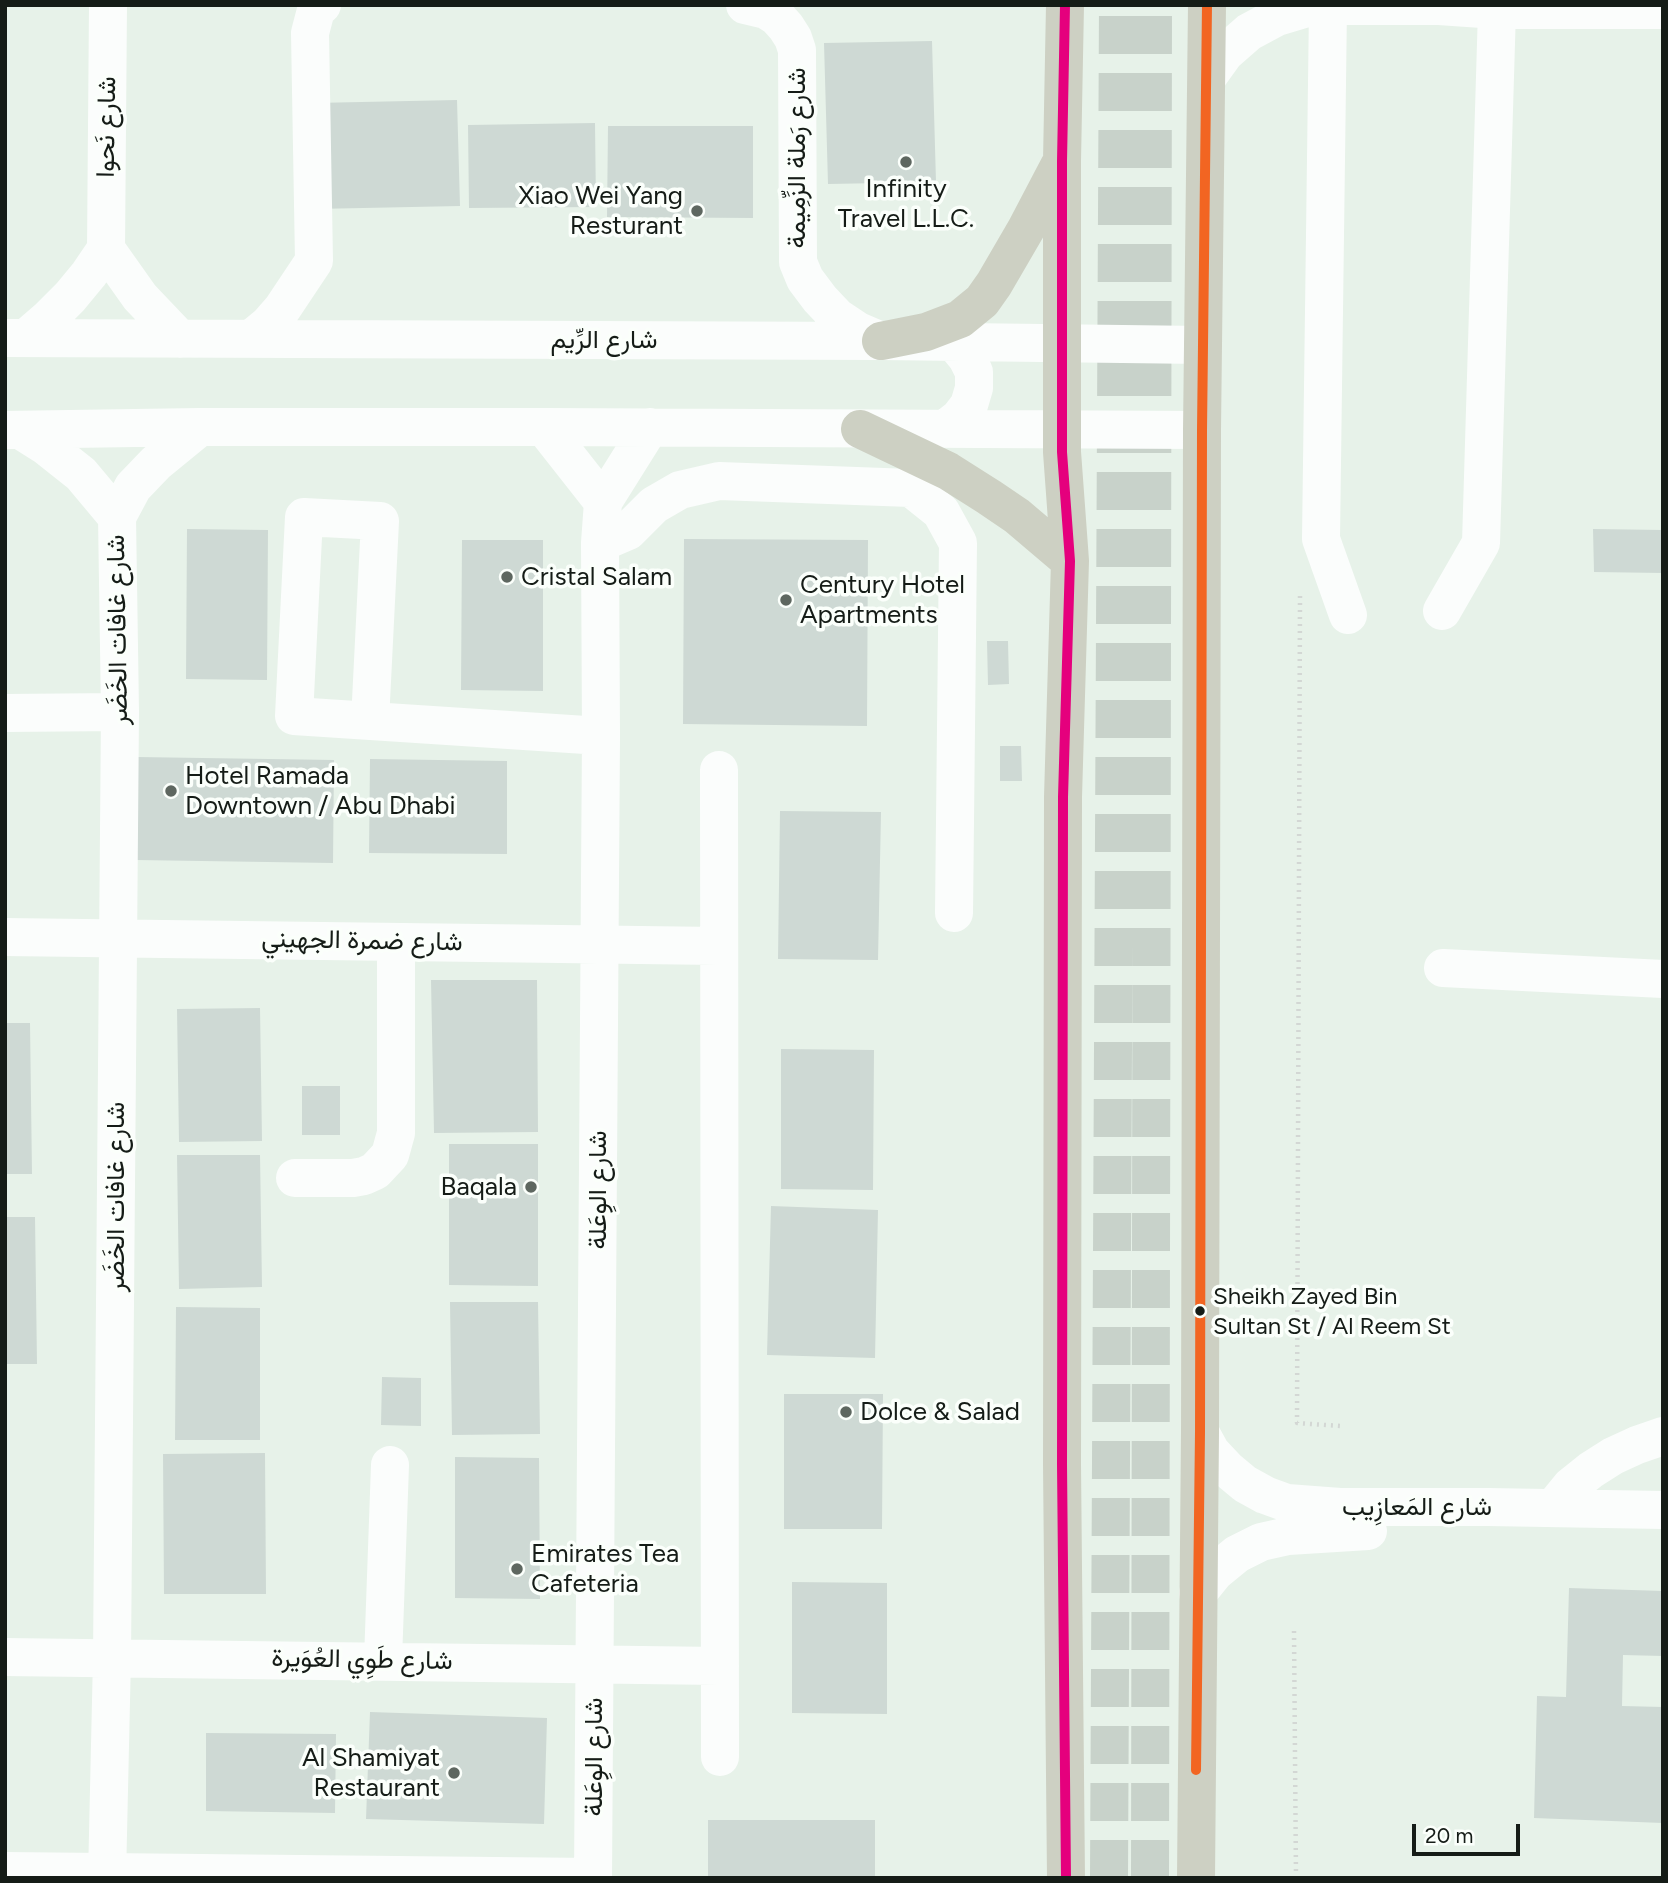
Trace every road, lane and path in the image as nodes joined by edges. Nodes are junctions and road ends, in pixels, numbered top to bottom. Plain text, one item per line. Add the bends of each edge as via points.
1 (108, 5) edge
2 (322, 5) edge
3 (746, 5) edge
4 (1065, 5) edge
5 (1207, 5) edge
6 (1437, 6) edge
7 (1328, 7) edge
8 (1497, 10) junction
9 (1663, 10) edge
10 (1207, 78) junction
11 (1062, 161) junction
12 (106, 249) junction
13 (15, 338) edge
14 (180, 339) junction
15 (251, 339) junction
16 (881, 341) junction
17 (953, 341) junction
18 (1063, 342) junction
19 (1203, 345) junction
20 (200, 427) junction
21 (544, 427) junction
22 (650, 427) junction
23 (860, 429) junction
24 (945, 429) junction
25 (1062, 429) junction
26 (13, 430) edge
27 (1202, 430) junction
28 (603, 502) junction
29 (117, 517) junction
30 (600, 543) junction
31 (1070, 561) junction
32 (1300, 585) dead end
33 (1442, 611) dead end
34 (1348, 615) dead end
35 (120, 712) junction
36 (5, 713) edge
37 (370, 721) junction
38 (601, 736) junction
39 (719, 770) dead end
40 (954, 913) dead end
41 (5, 937) edge
42 (118, 938) junction
43 (396, 942) junction
44 (599, 945) junction
45 (719, 946) junction
46 (1443, 968) dead end
47 (1663, 979) edge
48 (295, 1178) dead end
49 (1340, 1426) dead end
50 (1200, 1432) junction
51 (1663, 1436) edge
52 (390, 1465) dead end
53 (1553, 1508) junction
54 (1663, 1510) edge
55 (1439, 1530) dead end
56 (1198, 1593) junction
57 (1294, 1631) dead end
58 (5, 1657) edge
59 (112, 1657) junction
60 (383, 1660) junction
61 (595, 1664) junction
62 (720, 1666) junction
63 (720, 1757) dead end
64 (5, 1871) edge
65 (107, 1874) edge
66 (593, 1877) edge
67 (1066, 1878) edge
68 (1196, 1878) edge
69 (1296, 1878) edge

1 - 12 street, شارع نَحوا
2 - 15 street via 316,10 310,33 314,261 282,309
3 - 16 street, شارع رَملة الزِّمِيمة via 777,17 797,50 798,262 805,279 837,317
4 - 11 main road
5 - 10 main road
6 - 7 street
6 - 8 street
7 - 10 street via 1277,17 1249,32 1225,52
7 - 34 street via 1321,539
8 - 9 street
8 - 33 street via 1481,543
10 - 19 main road
11 - 16 main road via 982,301 960,319
11 - 18 main road
12 - 13 street via 48,319
12 - 14 street via 140,297
13 - 14 street, شارع الرِّيم
14 - 15 street, شارع الرِّيم
15 - 16 street, شارع الرِّيم
16 - 17 street, شارع الرِّيم
17 - 18 street, شارع الرِّيم
17 - 24 street via 974,372 974,388 964,411
18 - 19 street, شارع الرِّيم
18 - 25 main road
19 - 27 main road
20 - 21 street
20 - 26 street
20 - 29 street, شارع غافات الخَضَر via 133,487
21 - 22 street
21 - 28 street
22 - 23 street
22 - 28 street, شارع الوِعَلة
23 - 24 street
23 - 31 main road via 989,496
24 - 25 street
25 - 27 street
25 - 31 main road
26 - 29 street, شارع غافات الخَضَر via 47,447 81,474
27 - 50 main road
28 - 30 street, شارع الوِعَلة
29 - 35 street, شارع غافات الخَضَر
30 - 38 street, شارع الوِعَلة
30 - 40 street via 628,531 654,505 680,490 719,481 911,488 941,512 958,543
31 - 67 main road via 1063,839
32 - 49 path via 1297,1423
35 - 36 street
35 - 42 street, شارع غافات الخَضَر
37 - 37 street via 294,716 304,517 380,521
37 - 38 street
38 - 44 street, شارع الوِعَلة
39 - 45 street
41 - 42 street, شارع ضمرة الجهيني
42 - 43 street, شارع ضمرة الجهيني
42 - 59 street, شارع غافات الخَضَر
43 - 44 street, شارع ضمرة الجهيني
43 - 48 street via 396,1133 390,1155 364,1176
44 - 45 street, شارع ضمرة الجهيني
44 - 61 street, شارع الوِعَلة
45 - 62 street
46 - 47 street
50 - 53 street, شارع المَعازِيب via 1212,1452 1245,1484 1287,1503
50 - 56 main road
51 - 53 street via 1613,1455 1571,1486
52 - 60 street
53 - 54 street, شارع المَعازِيب
55 - 56 street, شارع المَعازِيب via 1288,1535 1261,1542 1237,1554
56 - 68 main road
57 - 69 path
58 - 59 street, شارع طَوِي العُوَيرة
59 - 60 street, شارع طَوِي العُوَيرة
59 - 65 street, شارع غافات الخَضَر
60 - 61 street, شارع طَوِي العُوَيرة
61 - 62 street, شارع طَوِي العُوَيرة
61 - 66 street, شارع الوِعَلة
62 - 63 street
64 - 65 street
65 - 66 street

